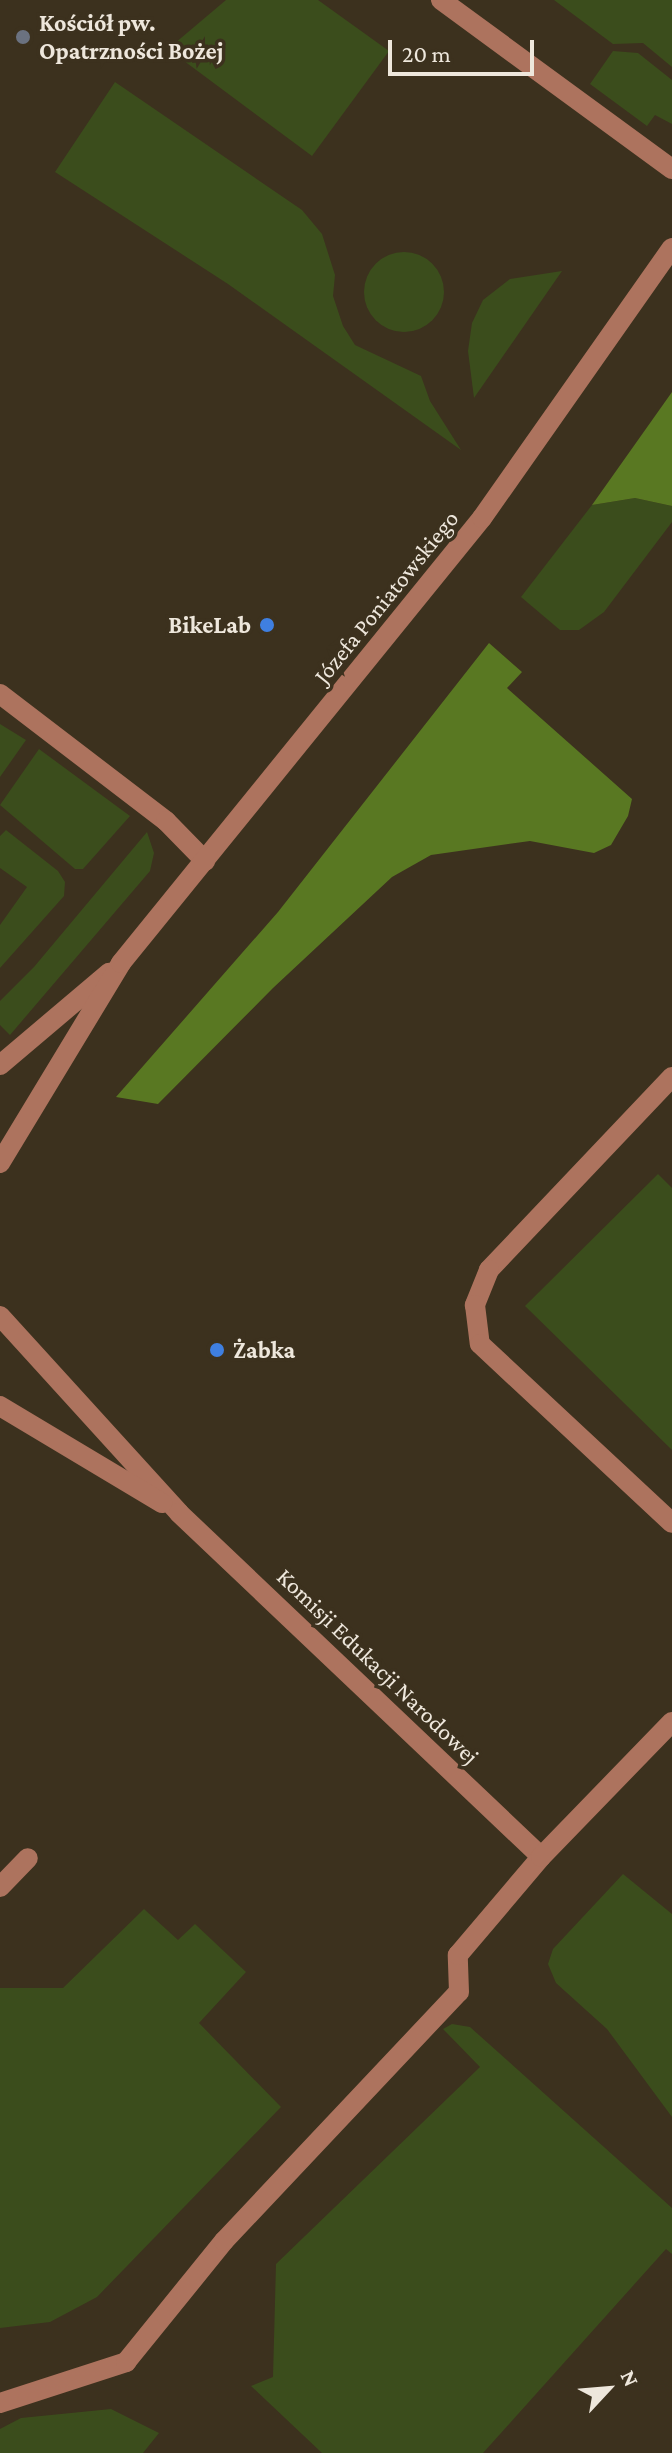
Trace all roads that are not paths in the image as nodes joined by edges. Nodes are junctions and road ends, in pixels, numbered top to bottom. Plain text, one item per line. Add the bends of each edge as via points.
1 (441, 0) edge
2 (672, 169) edge
3 (672, 248) edge
4 (0, 694) edge
5 (205, 861) junction
6 (121, 963) junction
7 (0, 1065) edge
8 (672, 1077) edge
9 (0, 1163) edge
10 (0, 1316) edge
11 (0, 1406) edge
12 (179, 1513) junction
13 (672, 1523) edge
14 (672, 1722) edge
15 (541, 1857) junction
16 (28, 1858) dead end
17 (0, 1887) edge
18 (0, 2403) edge

1 - 2 street
3 - 5 street, Józefa Poniatowskiego via 482,518
4 - 5 street via 166,821
5 - 6 street, Józefa Poniatowskiego
6 - 7 street, Józefa Poniatowskiego
6 - 9 street, Józefa Poniatowskiego
8 - 13 street via 489,1270 475,1305 480,1344
10 - 12 street, Komisji Edukacji Narodowej
11 - 12 street, Komisji Edukacji Narodowej
12 - 15 street, Komisji Edukacji Narodowej
14 - 15 street
15 - 18 street via 458,1955 459,1992 224,2241 126,2362
16 - 17 street

